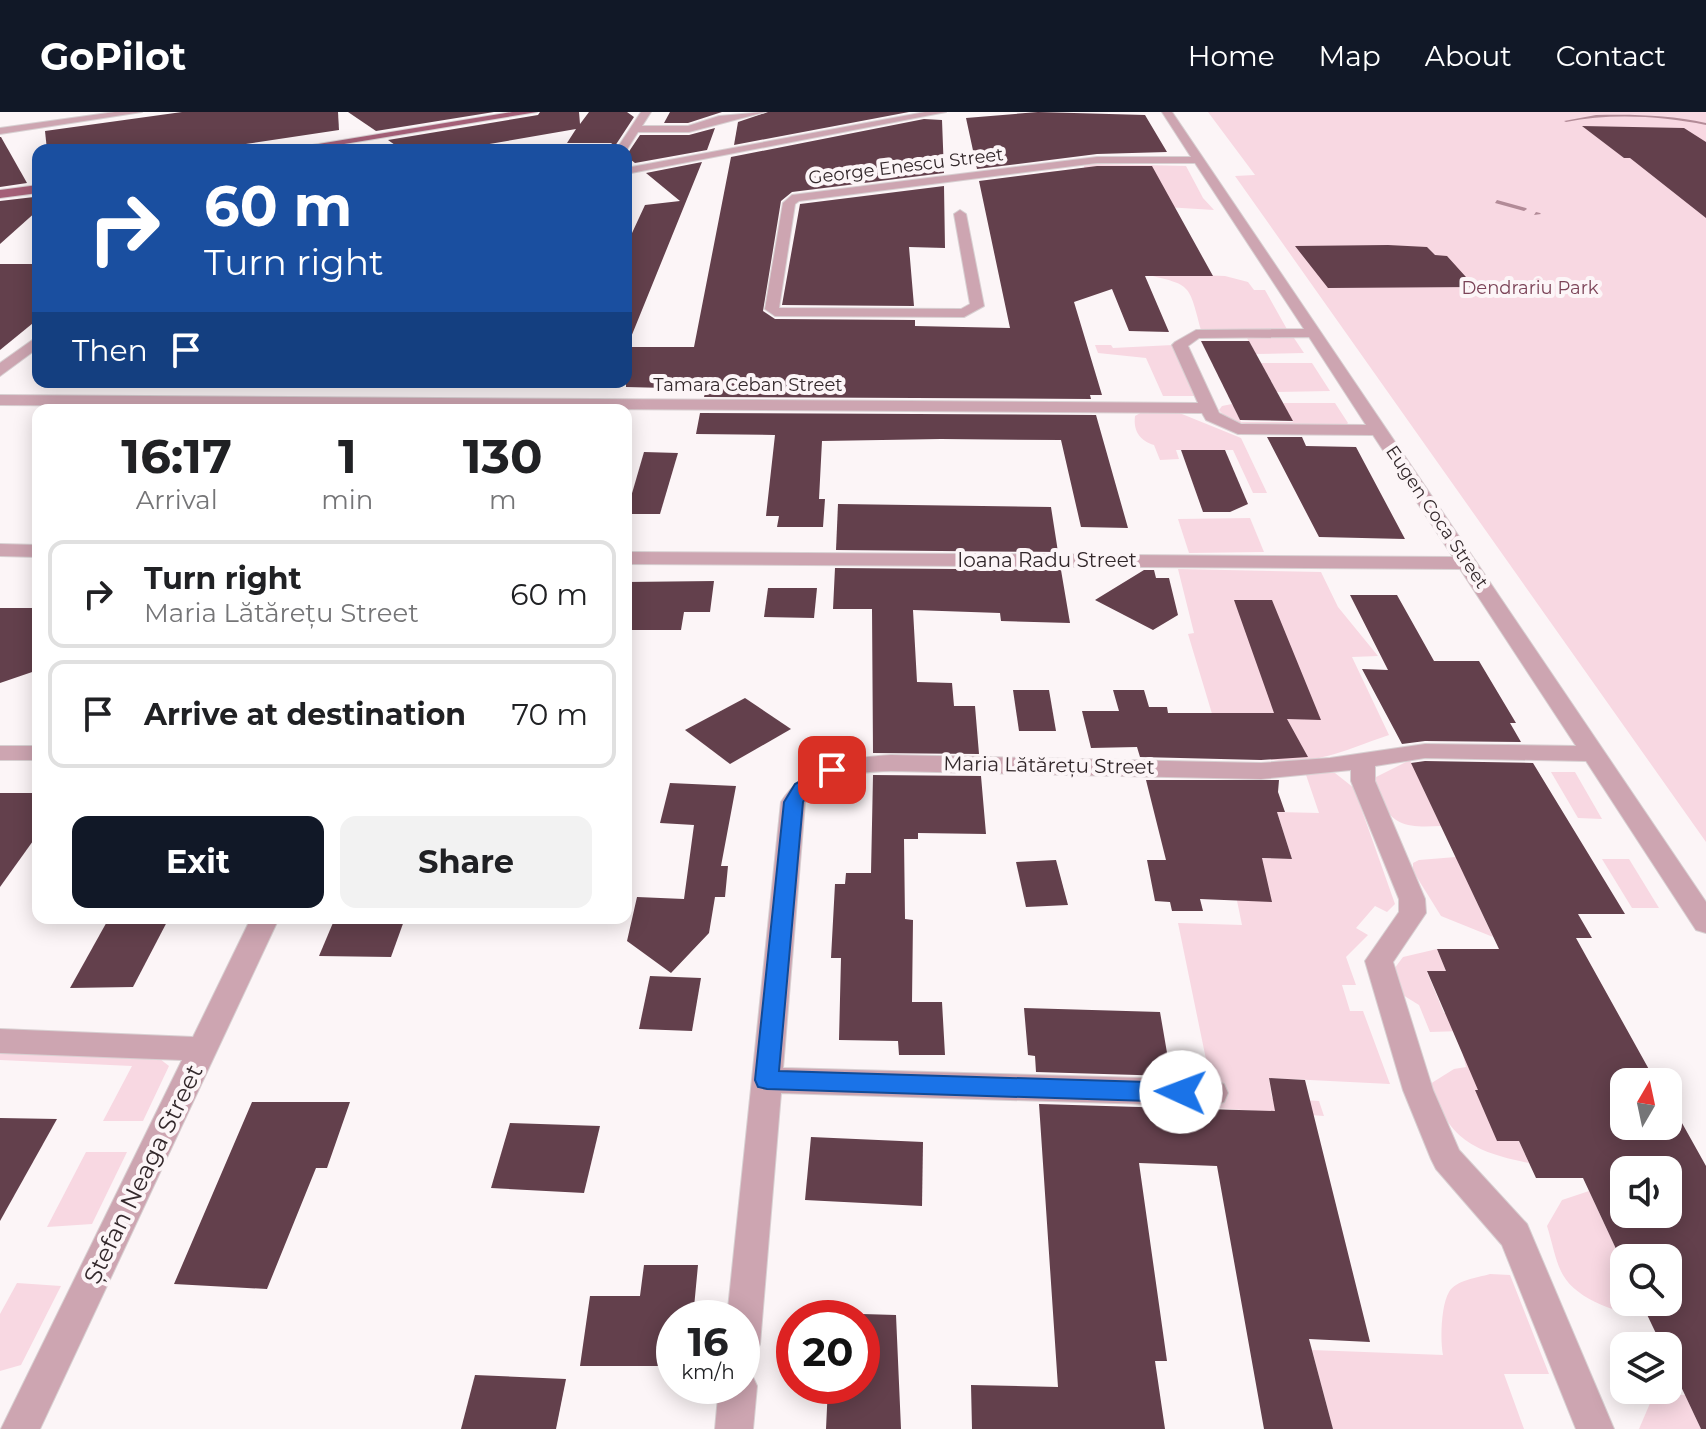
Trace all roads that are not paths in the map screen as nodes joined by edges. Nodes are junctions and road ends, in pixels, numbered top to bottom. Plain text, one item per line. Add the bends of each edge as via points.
1 (137, 112) edge
2 (532, 112) edge
3 (646, 112) edge
4 (760, 112) edge
5 (941, 112) edge
6 (1167, 112) edge
7 (636, 129) junction
8 (0, 131) edge
9 (326, 144) edge
10 (625, 144) edge
11 (1199, 160) junction
12 (632, 170) edge
13 (32, 190) edge
14 (0, 194) edge
15 (960, 214) dead end
16 (1315, 333) junction
17 (32, 345) edge
18 (0, 371) edge
19 (0, 400) edge
20 (291, 404) edge
21 (632, 407) edge
22 (1208, 408) junction
23 (1380, 430) junction
24 (0, 550) edge
25 (32, 551) edge
26 (632, 558) edge
27 (1467, 563) junction
28 (0, 753) edge
29 (32, 753) edge
30 (1596, 754) junction
31 (1363, 760) junction
32 (1706, 923) edge
33 (262, 924) edge
34 (0, 1041) edge
35 (203, 1049) junction
36 (767, 1080) junction
37 (1213, 1093) dead end
38 (746, 1300) edge
39 (736, 1404) edge
40 (20, 1429) edge
41 (734, 1429) edge
42 (1595, 1429) edge

1 - 8 street
2 - 9 main road
3 - 7 street
4 - 7 street via 689,129
5 - 12 street
6 - 11 street, Eugen Coca Street
7 - 10 street
11 - 15 street, George Enescu Street via 1097,160 796,198 789,203 772,309 972,310 977,306
11 - 16 street, Eugen Coca Street
13 - 14 main road
16 - 22 street via 1188,338 1180,345
16 - 23 street, Eugen Coca Street
17 - 18 street
19 - 20 street, Tamara Ceban Street
21 - 22 street, Tamara Ceban Street
22 - 23 street via 1224,422 1255,431
23 - 27 street, Eugen Coca Street
24 - 25 street
26 - 27 street, Ioana Radu Street
27 - 30 street, Eugen Coca Street
28 - 29 street
30 - 31 street, Maria Lătărețu Street via 1425,751
30 - 32 street, Eugen Coca Street
31 - 36 street, Maria Lătărețu Street via 1289,771 891,763 853,765 816,778 793,802
31 - 42 street via 1363,781 1412,899 1412,913 1379,961 1418,1090 1447,1159 1515,1235
33 - 35 street, Ștefan Neaga Street
34 - 35 street
35 - 40 street, Ștefan Neaga Street
36 - 37 street
36 - 38 street, Maria Lătărețu Street
39 - 41 street

